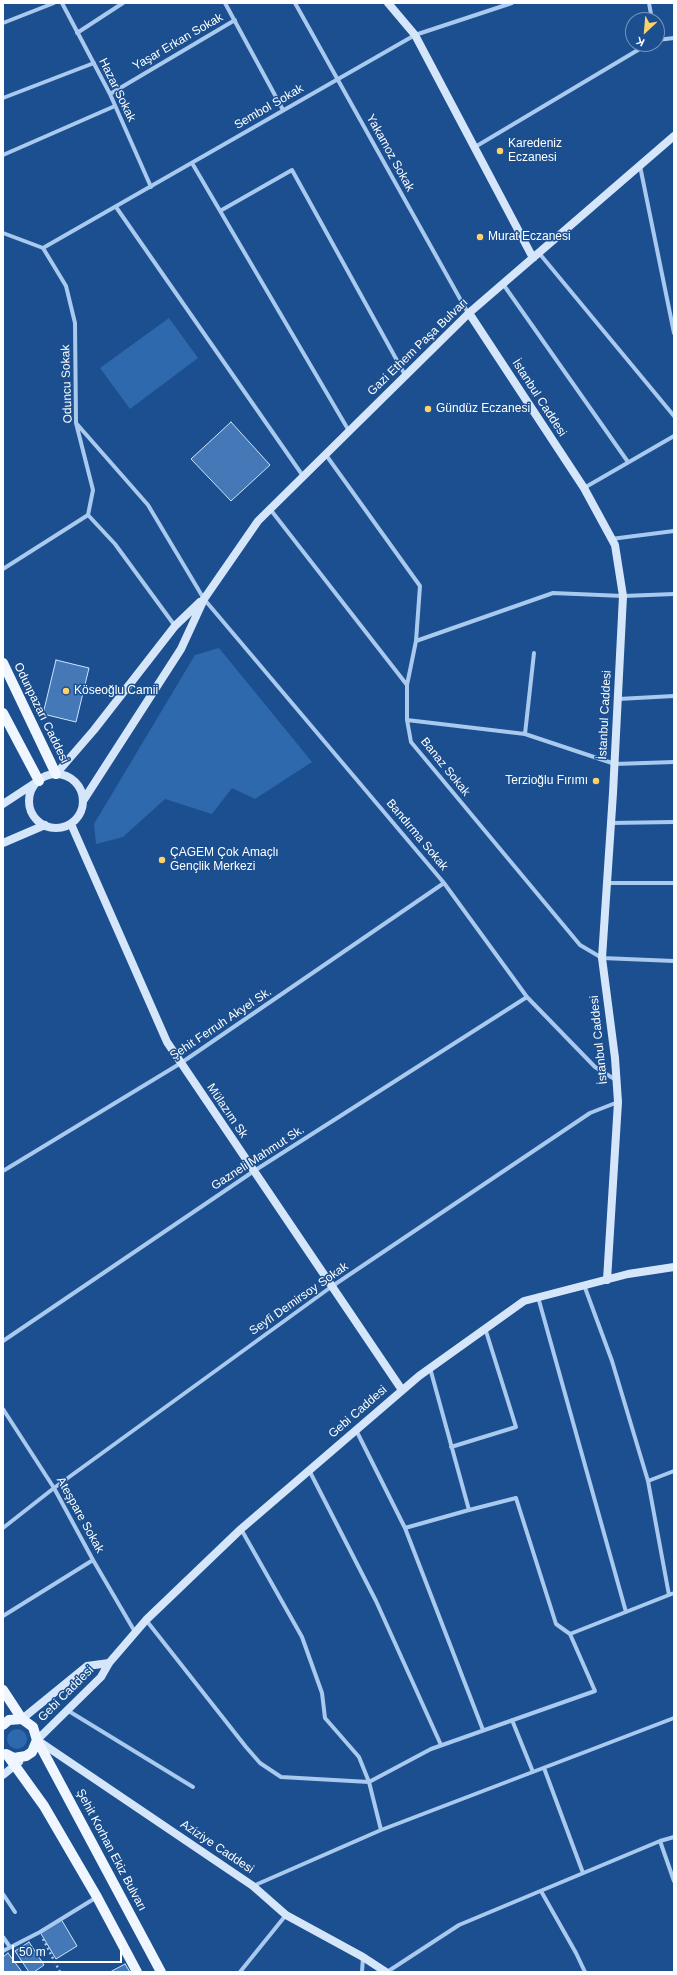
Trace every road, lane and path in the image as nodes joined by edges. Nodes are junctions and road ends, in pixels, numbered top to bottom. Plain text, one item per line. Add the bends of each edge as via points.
1 (54, 3) edge
2 (62, 3) edge
3 (123, 3) edge
4 (225, 3) edge
5 (294, 3) edge
6 (388, 3) edge
7 (512, 3) edge
8 (495, 5) edge
9 (235, 20) junction
10 (3, 22) edge
11 (77, 33) junction
12 (414, 35) junction
13 (634, 52) edge
14 (94, 63) junction
15 (337, 79) junction
16 (110, 94) junction
17 (3, 98) edge
18 (115, 106) junction
19 (284, 110) junction
20 (674, 136) edge
21 (474, 147) junction
22 (3, 154) edge
23 (192, 163) junction
24 (640, 166) junction
25 (150, 187) junction
26 (116, 207) junction
27 (220, 211) junction
28 (3, 233) edge
29 (43, 248) junction
30 (536, 255) junction
31 (503, 284) junction
32 (469, 313) junction
33 (674, 333) edge
34 (406, 376) junction
35 (673, 413) edge
36 (76, 423) junction
37 (349, 431) junction
38 (674, 436) edge
39 (326, 454) junction
40 (628, 462) junction
41 (303, 476) junction
42 (584, 488) junction
43 (270, 509) junction
44 (88, 516) junction
45 (674, 531) edge
46 (611, 539) junction
47 (3, 568) edge
48 (674, 594) edge
49 (623, 596) junction
50 (204, 599) junction
51 (175, 626) junction
52 (416, 641) junction
53 (534, 653) dead end
54 (3, 662) edge
55 (407, 685) junction
56 (674, 696) edge
57 (618, 699) junction
58 (3, 713) edge
59 (407, 720) junction
60 (525, 734) junction
61 (674, 762) edge
62 (615, 764) junction
63 (56, 774) junction
64 (39, 781) junction
65 (83, 801) junction
66 (3, 804) edge
67 (674, 822) edge
68 (611, 823) junction
69 (71, 824) junction
70 (45, 826) junction
71 (3, 843) edge
72 (444, 883) junction
73 (607, 883) junction
74 (674, 883) edge
75 (602, 958) junction
76 (674, 961) edge
77 (527, 997) junction
78 (181, 1063) junction
79 (616, 1080) junction
80 (618, 1102) junction
81 (3, 1171) edge
82 (254, 1171) junction
83 (674, 1266) edge
84 (607, 1280) junction
85 (584, 1286) junction
86 (331, 1287) junction
87 (538, 1297) junction
88 (485, 1328) junction
89 (3, 1341) edge
90 (430, 1368) junction
91 (402, 1390) junction
92 (3, 1410) edge
93 (356, 1430) junction
94 (451, 1447) junction
95 (309, 1470) junction
96 (674, 1471) edge
97 (648, 1481) junction
98 (54, 1488) junction
99 (469, 1510) junction
100 (3, 1528) edge
101 (240, 1528) junction
102 (405, 1528) junction
103 (93, 1560) junction
104 (674, 1592) edge
105 (669, 1595) junction
106 (626, 1612) junction
107 (3, 1616) edge
108 (146, 1620) junction
109 (136, 1632) junction
110 (570, 1634) junction
111 (109, 1663) junction
112 (3, 1690) edge
113 (66, 1709) junction
114 (3, 1717) edge
115 (674, 1718) edge
116 (19, 1719) junction
117 (512, 1720) junction
118 (3, 1725) edge
119 (483, 1730) junction
120 (37, 1740) junction
121 (442, 1745) junction
122 (5, 1754) edge
123 (26, 1756) junction
124 (15, 1766) junction
125 (544, 1768) junction
126 (533, 1772) junction
127 (3, 1775) edge
128 (369, 1782) junction
129 (193, 1787) dead end
130 (381, 1830) junction
131 (674, 1837) edge
132 (660, 1841) junction
133 (583, 1873) junction
134 (674, 1881) edge
135 (252, 1886) junction
136 (541, 1891) junction
137 (3, 1894) edge
138 (97, 1897) junction
139 (16, 1912) dead end
140 (286, 1915) junction
141 (40, 1932) junction
142 (3, 1937) edge
143 (10, 1947) junction
144 (3, 1951) edge
145 (363, 1957) junction
146 (60, 1972) edge
147 (137, 1972) edge
148 (161, 1972) edge
149 (240, 1972) edge
150 (362, 1972) edge
151 (386, 1972) edge
152 (585, 1972) edge

1 - 10 street
2 - 11 street, Hazar Sokak
3 - 11 street
4 - 9 street
5 - 15 street, Yakamoz Sokak
6 - 12 main road
7 - 8 street, Sembol Sokak
8 - 12 street, Sembol Sokak
9 - 16 street, Yaşar Erkan Sokak
9 - 19 street
11 - 14 street, Hazar Sokak
12 - 15 street, Sembol Sokak
12 - 21 main road
13 - 21 street
14 - 16 street, Hazar Sokak
14 - 17 street
15 - 19 street, Sembol Sokak
15 - 32 street, Yakamoz Sokak
16 - 18 street, Hazar Sokak
18 - 22 street
18 - 25 street, Hazar Sokak
19 - 23 street, Sembol Sokak
20 - 24 main road, Gazi Ethem Paşa Bulvarı
21 - 30 main road
23 - 25 street, Sembol Sokak
23 - 27 street
24 - 30 main road, Gazi Ethem Paşa Bulvarı
24 - 33 street
25 - 26 street, Sembol Sokak
26 - 29 street, Sembol Sokak
26 - 41 street
27 - 34 street via 292,170
27 - 37 street
28 - 29 street
29 - 36 street, Oduncu Sokak via 66,286 75,323
30 - 31 main road, Gazi Ethem Paşa Bulvarı
30 - 35 street
31 - 32 main road, Gazi Ethem Paşa Bulvarı
31 - 40 street
32 - 34 main road, Gazi Ethem Paşa Bulvarı
32 - 42 main road, İstanbul Caddesi
34 - 37 main road, Gazi Ethem Paşa Bulvarı
36 - 44 street, Oduncu Sokak via 93,490
36 - 50 street, Bandırma Sokak via 148,505
37 - 39 main road, Gazi Ethem Paşa Bulvarı
38 - 40 street
39 - 41 main road, Gazi Ethem Paşa Bulvarı
39 - 52 street, Banaz Sokak via 420,586
40 - 42 street
41 - 43 main road, Gazi Ethem Paşa Bulvarı
42 - 46 main road, İstanbul Caddesi
43 - 50 main road, Gazi Ethem Paşa Bulvarı via 258,521
43 - 55 street
44 - 47 street
44 - 51 street via 115,544
45 - 46 street
46 - 49 main road, İstanbul Caddesi via 615,545
48 - 49 street
49 - 52 street via 553,594
49 - 57 main road, İstanbul Caddesi
50 - 51 main road, Gazi Ethem Paşa Bulvarı
50 - 65 main road, Gazi Ethem Paşa Bulvarı via 181,649
50 - 72 street, Bandırma Sokak
51 - 63 main road, Gazi Ethem Paşa Bulvarı via 94,730
52 - 55 street, Banaz Sokak
53 - 60 street
54 - 63 main road, Odunpazarı Caddesi
55 - 59 street, Banaz Sokak
56 - 57 street
57 - 62 main road, İstanbul Caddesi
58 - 64 main road
59 - 60 street
59 - 75 street, Banaz Sokak via 411,742 580,945
60 - 62 street
61 - 62 street
62 - 68 main road, İstanbul Caddesi
63 - 64 main road
63 - 65 main road via 65,776 78,785
64 - 66 main road
64 - 70 main road via 33,787 30,805 35,817
65 - 69 main road via 77,818
67 - 68 street
68 - 73 main road, İstanbul Caddesi
69 - 70 main road via 54,828
69 - 78 main road, Mülazım Sk via 167,1042
70 - 71 main road
72 - 77 street, Bandırma Sokak
72 - 78 street, Şehit Ferruh Akyel Sk.
73 - 74 street
73 - 75 main road, İstanbul Caddesi
75 - 76 street
75 - 79 main road, İstanbul Caddesi
77 - 79 street, Bandırma Sokak via 595,1067
77 - 82 street, Gazneli Mahmut Sk.
78 - 81 street, Şehit Ferruh Akyel Sk.
78 - 82 main road, Mülazım Sk
79 - 80 main road, İstanbul Caddesi
80 - 84 main road, İstanbul Caddesi
80 - 86 street, Seyfi Demirsoy Sokak via 590,1113
82 - 86 main road, Mülazım Sk
82 - 89 street, Gazneli Mahmut Sk.
83 - 84 main road, Gebi Caddesi
84 - 85 main road, Gebi Caddesi
85 - 87 main road, Gebi Caddesi
85 - 97 street via 612,1361
86 - 91 main road, Mülazım Sk
86 - 98 street, Seyfi Demirsoy Sokak
87 - 88 main road, Gebi Caddesi via 524,1301
87 - 106 street
88 - 90 main road, Gebi Caddesi
88 - 94 street via 516,1427
90 - 91 main road, Gebi Caddesi
90 - 94 street
91 - 93 main road, Gebi Caddesi
92 - 98 street, Ateşpare Sokak
93 - 95 main road, Gebi Caddesi
93 - 102 street
94 - 99 street
95 - 101 main road, Gebi Caddesi
95 - 121 street via 376,1601
96 - 97 street
97 - 105 street
98 - 100 street, Seyfi Demirsoy Sokak
98 - 103 street, Ateşpare Sokak
99 - 102 street
99 - 110 street via 516,1498 556,1624
101 - 108 main road, Gebi Caddesi
101 - 128 street via 302,1637 322,1693 325,1718 359,1757
102 - 119 street
103 - 107 street
103 - 109 street, Ateşpare Sokak
104 - 105 street
105 - 106 street
106 - 110 street
108 - 109 main road, Gebi Caddesi
108 - 128 street via 260,1764 281,1777
109 - 111 main road, Gebi Caddesi
110 - 117 street via 594,1691
111 - 113 main road, Gebi Caddesi via 101,1677
111 - 116 main road, Gebi Caddesi via 87,1666
112 - 116 main road
113 - 120 main road, Gebi Caddesi
113 - 129 street
114 - 116 main road
115 - 125 street
116 - 118 main road
116 - 120 main road, Şehit Korhan Ekiz Bulvarı via 33,1727
117 - 119 street
117 - 126 street
119 - 121 street
120 - 123 main road
120 - 135 main road, Aziziye Caddesi
120 - 148 main road, Şehit Korhan Ekiz Bulvarı
121 - 128 street
122 - 123 main road via 20,1758
122 - 124 main road
123 - 124 main road
124 - 127 main road
124 - 138 main road via 44,1806
125 - 126 street
125 - 133 street
126 - 130 street
128 - 130 street
130 - 135 street
131 - 132 street
132 - 133 street
132 - 134 street
133 - 136 street
135 - 140 main road, Aziziye Caddesi
136 - 151 street via 459,1925
136 - 152 street
137 - 139 street
138 - 141 street
138 - 147 main road
140 - 145 main road, Aziziye Caddesi
140 - 149 street
141 - 143 street
141 - 146 path
142 - 143 street
143 - 144 street
145 - 150 street
145 - 151 main road, Aziziye Caddesi

